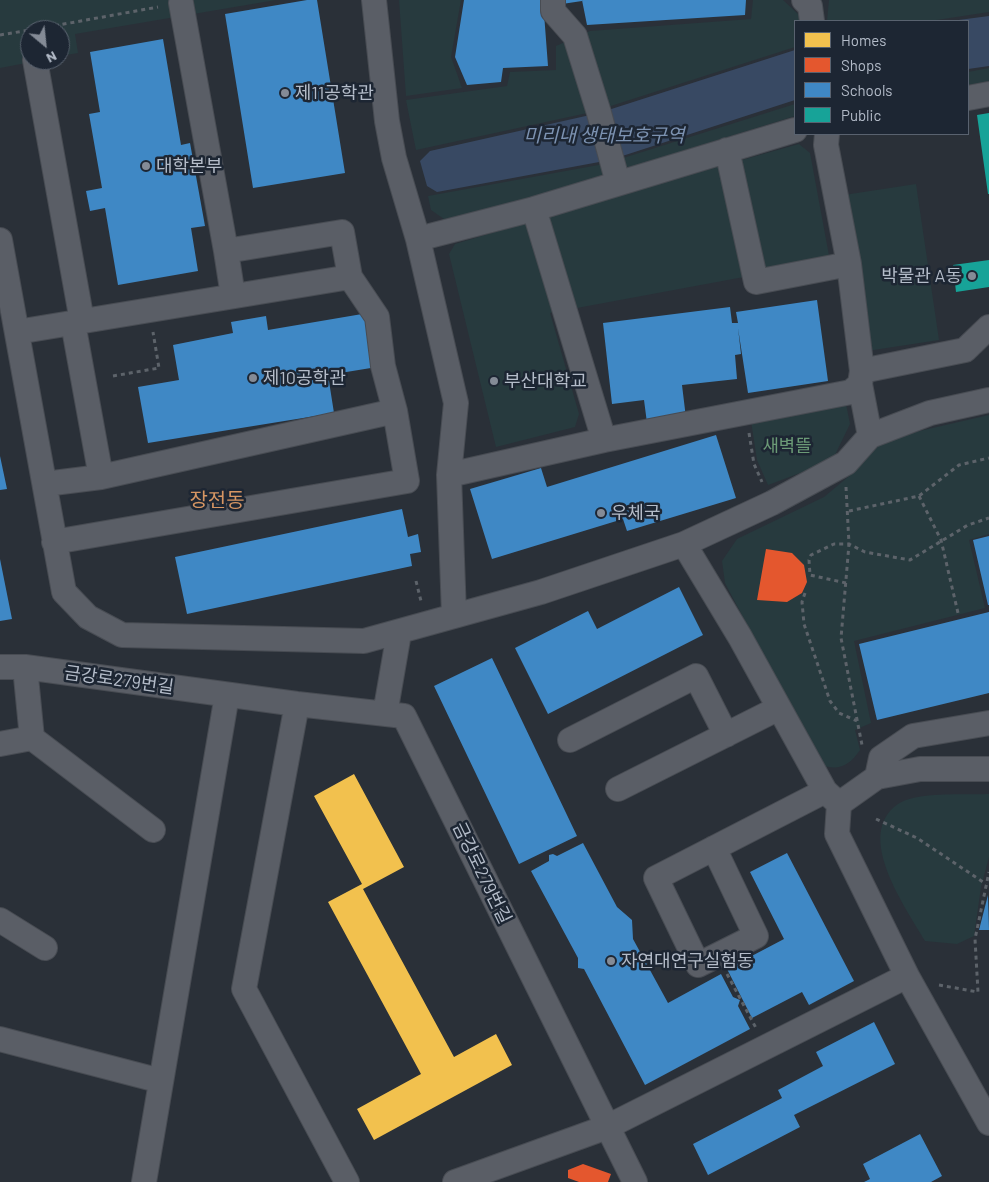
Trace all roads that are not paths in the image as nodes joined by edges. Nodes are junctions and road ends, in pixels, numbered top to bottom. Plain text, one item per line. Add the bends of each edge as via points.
1 (374, 0) edge
2 (552, 0) edge
3 (181, 3) road end
4 (37, 70) edge
5 (989, 94) edge
6 (969, 98) edge
7 (794, 130) edge
8 (827, 135) edge
9 (727, 150) junction
10 (618, 183) junction
11 (534, 209) junction
12 (418, 239) junction
13 (0, 240) edge
14 (226, 251) junction
15 (849, 264) junction
16 (350, 277) junction
17 (233, 296) junction
18 (78, 322) junction
19 (989, 327) edge
20 (17, 332) junction
21 (861, 377) junction
22 (989, 400) edge
23 (395, 411) junction
24 (870, 436) junction
25 (604, 440) junction
26 (449, 475) junction
27 (101, 477) junction
28 (45, 484) junction
29 (54, 542) junction
30 (684, 544) junction
31 (454, 615) junction
32 (399, 633) junction
33 (0, 667) edge
34 (25, 667) junction
35 (227, 695) junction
36 (297, 704) junction
37 (779, 708) junction
38 (385, 714) junction
39 (989, 723) edge
40 (726, 735) junction
41 (32, 738) junction
42 (570, 740) dead end
43 (0, 744) edge
44 (989, 769) edge
45 (877, 777) junction
46 (618, 790) dead end
47 (832, 798) junction
48 (153, 830) dead end
49 (714, 848) junction
50 (0, 920) edge
51 (45, 948) dead end
52 (907, 976) junction
53 (0, 1039) edge
54 (161, 1081) junction
55 (989, 1123) edge
56 (607, 1127) junction
57 (144, 1182) edge
58 (347, 1182) edge
59 (455, 1182) edge
60 (635, 1182) edge

1 - 12 street via 387,121 394,158
2 - 10 street via 553,11 575,36
3 - 14 street
4 - 18 street
5 - 6 street
7 - 9 street
8 - 15 street via 826,145
9 - 10 street
9 - 15 street via 756,282
10 - 11 street
11 - 12 street
11 - 25 street
12 - 26 street via 456,403
13 - 20 street
14 - 16 street via 342,232
14 - 17 street
15 - 21 street
16 - 17 street
16 - 23 street via 377,317 383,366
17 - 18 street
18 - 20 street
18 - 27 street
19 - 21 street via 965,350
20 - 28 street
21 - 24 street
21 - 25 street via 851,392
22 - 24 street via 930,413
23 - 27 street
23 - 29 street via 407,481
24 - 30 street via 846,463 772,503
25 - 26 street
26 - 31 street
27 - 28 street
28 - 29 street
29 - 32 street via 64,592 88,618 122,634 364,641
30 - 31 street via 541,592
30 - 37 street
31 - 32 street
32 - 38 street
33 - 34 street, 금강로279번길
34 - 35 street, 금강로279번길
34 - 41 street
35 - 36 street, 금강로279번길
35 - 54 street
36 - 38 street, 금강로279번길
36 - 58 street via 244,989
37 - 40 street
37 - 47 street
38 - 56 street, 금강로279번길 via 404,716
39 - 45 street via 913,736 881,758
40 - 42 street via 696,676
40 - 46 street
41 - 43 street
41 - 48 street
44 - 45 street via 920,770
45 - 47 street
47 - 49 street
47 - 52 street via 838,834
49 - 49 street via 656,878 698,965 756,936
50 - 51 street
52 - 55 street
52 - 56 street
53 - 54 street
54 - 57 street
56 - 59 street
56 - 60 street, 금강로279번길

